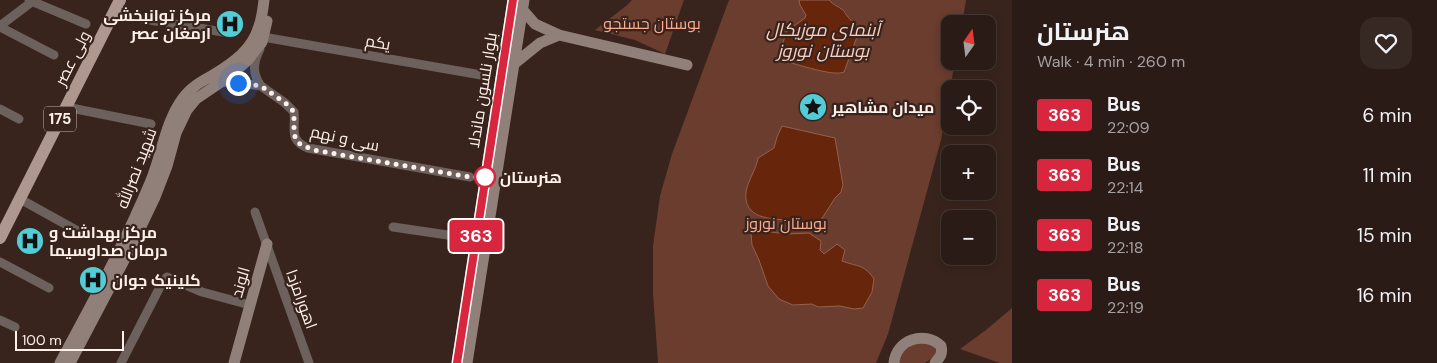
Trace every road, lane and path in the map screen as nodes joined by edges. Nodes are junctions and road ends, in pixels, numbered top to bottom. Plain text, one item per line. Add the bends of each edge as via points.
1 (120, 0) edge
2 (264, 0) edge
3 (270, 0) edge
4 (513, 0) edge
5 (31, 1) edge
6 (523, 5) edge
7 (113, 14) junction
8 (86, 24) dead end
9 (0, 26) edge
10 (229, 34) dead end
11 (559, 35) junction
12 (260, 38) junction
13 (54, 55) dead end
14 (514, 64) junction
15 (687, 65) dead end
16 (487, 76) dead end
17 (221, 82) junction
18 (261, 86) junction
19 (66, 107) junction
20 (0, 109) edge
21 (19, 119) dead end
22 (151, 124) dead end
23 (470, 177) dead end
24 (20, 198) junction
25 (255, 212) dead end
26 (393, 227) dead end
27 (85, 235) dead end
28 (0, 238) edge
29 (475, 239) junction
30 (268, 244) junction
31 (0, 262) edge
32 (49, 288) dead end
33 (250, 305) junction
34 (0, 320) edge
35 (15, 327) dead end
36 (893, 362) edge
37 (60, 363) edge
38 (70, 363) edge
39 (121, 363) edge
40 (234, 363) edge
41 (309, 363) edge
42 (457, 363) edge
43 (467, 363) edge
44 (935, 363) edge

1 - 7 main road, ولی عصر / 175
2 - 12 main road
3 - 12 main road
4 - 29 main road, بلوار نلسون ماندلا
5 - 8 street
5 - 9 street
6 - 11 main road via 535,24
6 - 14 main road, بلوار نلسون ماندلا
7 - 10 street
7 - 19 main road, ولی عصر / 175
9 - 13 street
11 - 14 main road via 540,42
11 - 15 main road
12 - 16 street, یکم
12 - 17 main road, شهید نصرالله via 247,61
12 - 18 street via 261,47 254,65
12 - 37 main road, شهید نصرالله via 231,64 192,88 179,105 151,181 119,252
14 - 43 main road, بلوار نلسون ماندلا
17 - 18 street, سی و نهم
17 - 38 main road, شهید نصرالله via 196,99 183,116 155,197
18 - 23 street, سی و نهم via 293,110 295,137 313,150
19 - 22 street
19 - 24 main road, ولی عصر / 175
20 - 21 street
24 - 27 street
24 - 28 main road, ولی عصر / 175
25 - 30 street
26 - 29 street
29 - 42 main road, بلوار نلسون ماندلا
30 - 33 main road, الوند
30 - 41 street, اهورامزدا
31 - 32 street
33 - 39 street via 202,292 167,277
33 - 40 main road, الوند
34 - 35 street
36 - 44 main road via 903,344 919,337 932,339 941,346 941,356

